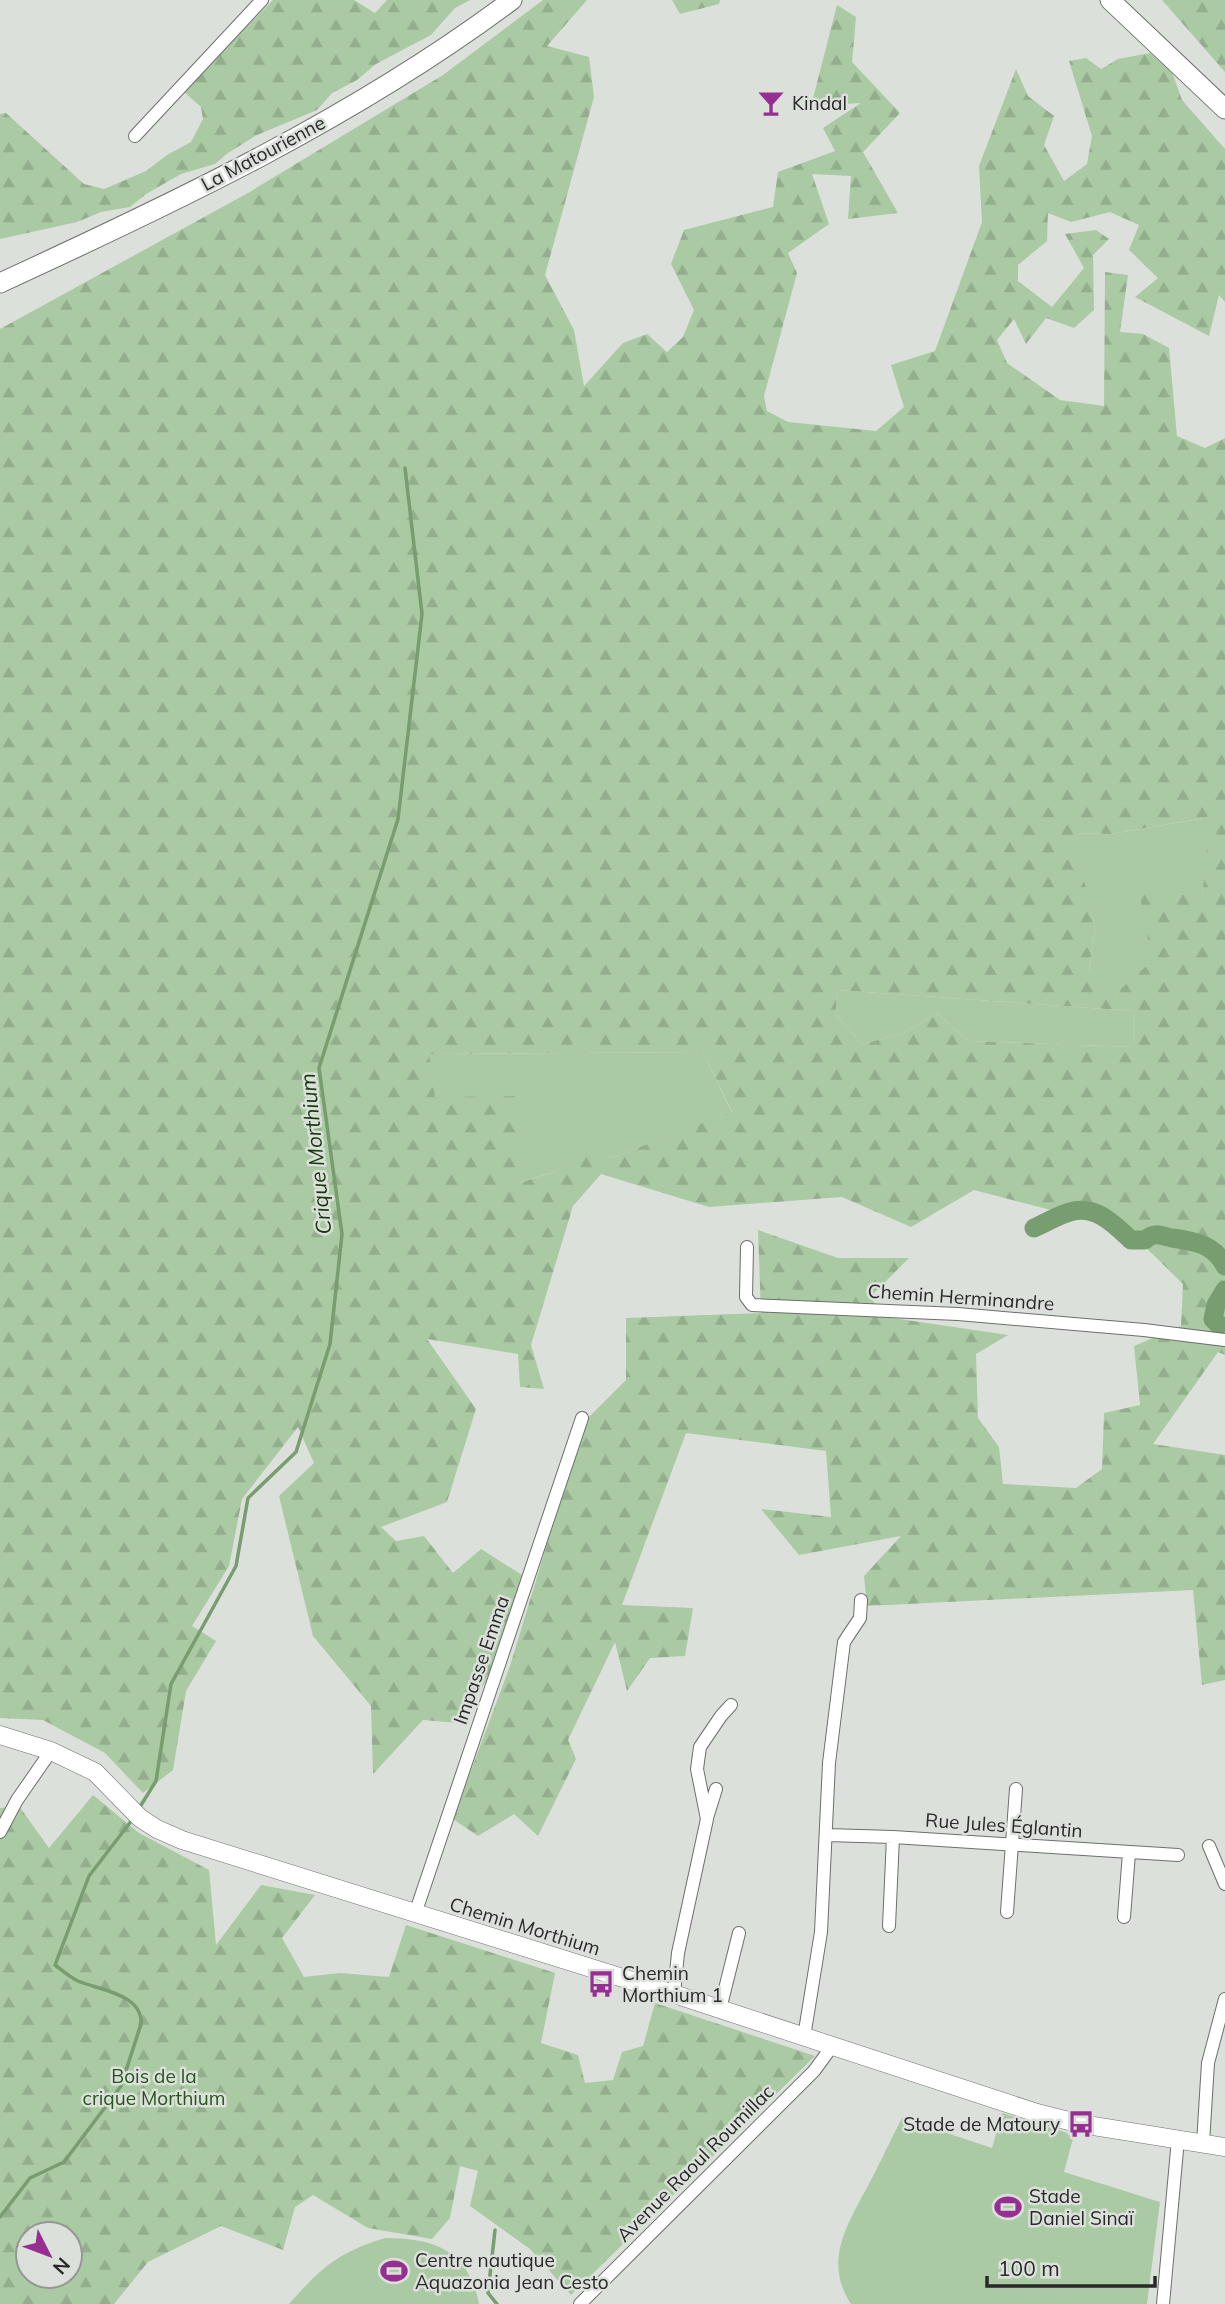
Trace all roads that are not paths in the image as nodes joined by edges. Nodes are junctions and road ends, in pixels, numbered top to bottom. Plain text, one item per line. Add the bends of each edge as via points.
1 (262, 0) edge
2 (512, 0) edge
3 (1110, 0) edge
4 (1225, 109) edge
5 (135, 136) dead end
6 (0, 283) edge
7 (747, 1247) dead end
8 (1225, 1340) edge
9 (582, 1418) dead end
10 (861, 1600) dead end
11 (731, 1705) dead end
12 (0, 1735) edge
13 (51, 1751) junction
14 (716, 1789) dead end
15 (1016, 1789) dead end
16 (707, 1819) junction
17 (0, 1832) edge
18 (827, 1835) junction
19 (893, 1837) junction
20 (1013, 1846) junction
21 (1209, 1846) dead end
22 (1129, 1853) junction
23 (1178, 1855) dead end
24 (1225, 1884) edge
25 (1007, 1912) dead end
26 (415, 1914) junction
27 (1124, 1917) dead end
28 (888, 1926) dead end
29 (739, 1933) dead end
30 (674, 1994) junction
31 (1225, 2000) edge
32 (720, 2009) junction
33 (804, 2037) junction
34 (833, 2045) junction
35 (1178, 2139) junction
36 (1203, 2143) junction
37 (1225, 2147) edge
38 (580, 2304) edge
39 (1163, 2304) edge

1 - 5 street
2 - 6 main road, La Matourienne via 346,109 131,222
3 - 4 main road
7 - 8 street, Chemin Herminandre via 746,1297 752,1305 958,1314
9 - 26 street, Impasse Emma
10 - 18 street via 860,1618 844,1642 829,1763
11 - 16 street via 700,1747 696,1769
12 - 13 street, Chemin Morthium
13 - 17 street
13 - 26 street, Chemin Morthium via 95,1772 134,1813 157,1829
14 - 16 street
15 - 20 street
16 - 30 street via 678,1953
18 - 19 street, Rue Jules Églantin
18 - 33 street via 821,1932
19 - 20 street, Rue Jules Églantin
19 - 28 street
20 - 22 street, Rue Jules Églantin
20 - 25 street
21 - 24 street
22 - 23 street, Rue Jules Églantin
22 - 27 street
26 - 30 street, Chemin Morthium
29 - 32 street
30 - 32 street, Chemin Morthium
31 - 36 street via 1208,2063
32 - 33 street, Chemin Morthium
33 - 34 street, Chemin Morthium
34 - 35 street, Chemin Morthium via 1037,2113
34 - 38 street, Avenue Raoul Roumillac via 805,2081
35 - 36 street, Chemin Morthium
35 - 39 street
36 - 37 street, Chemin Morthium

